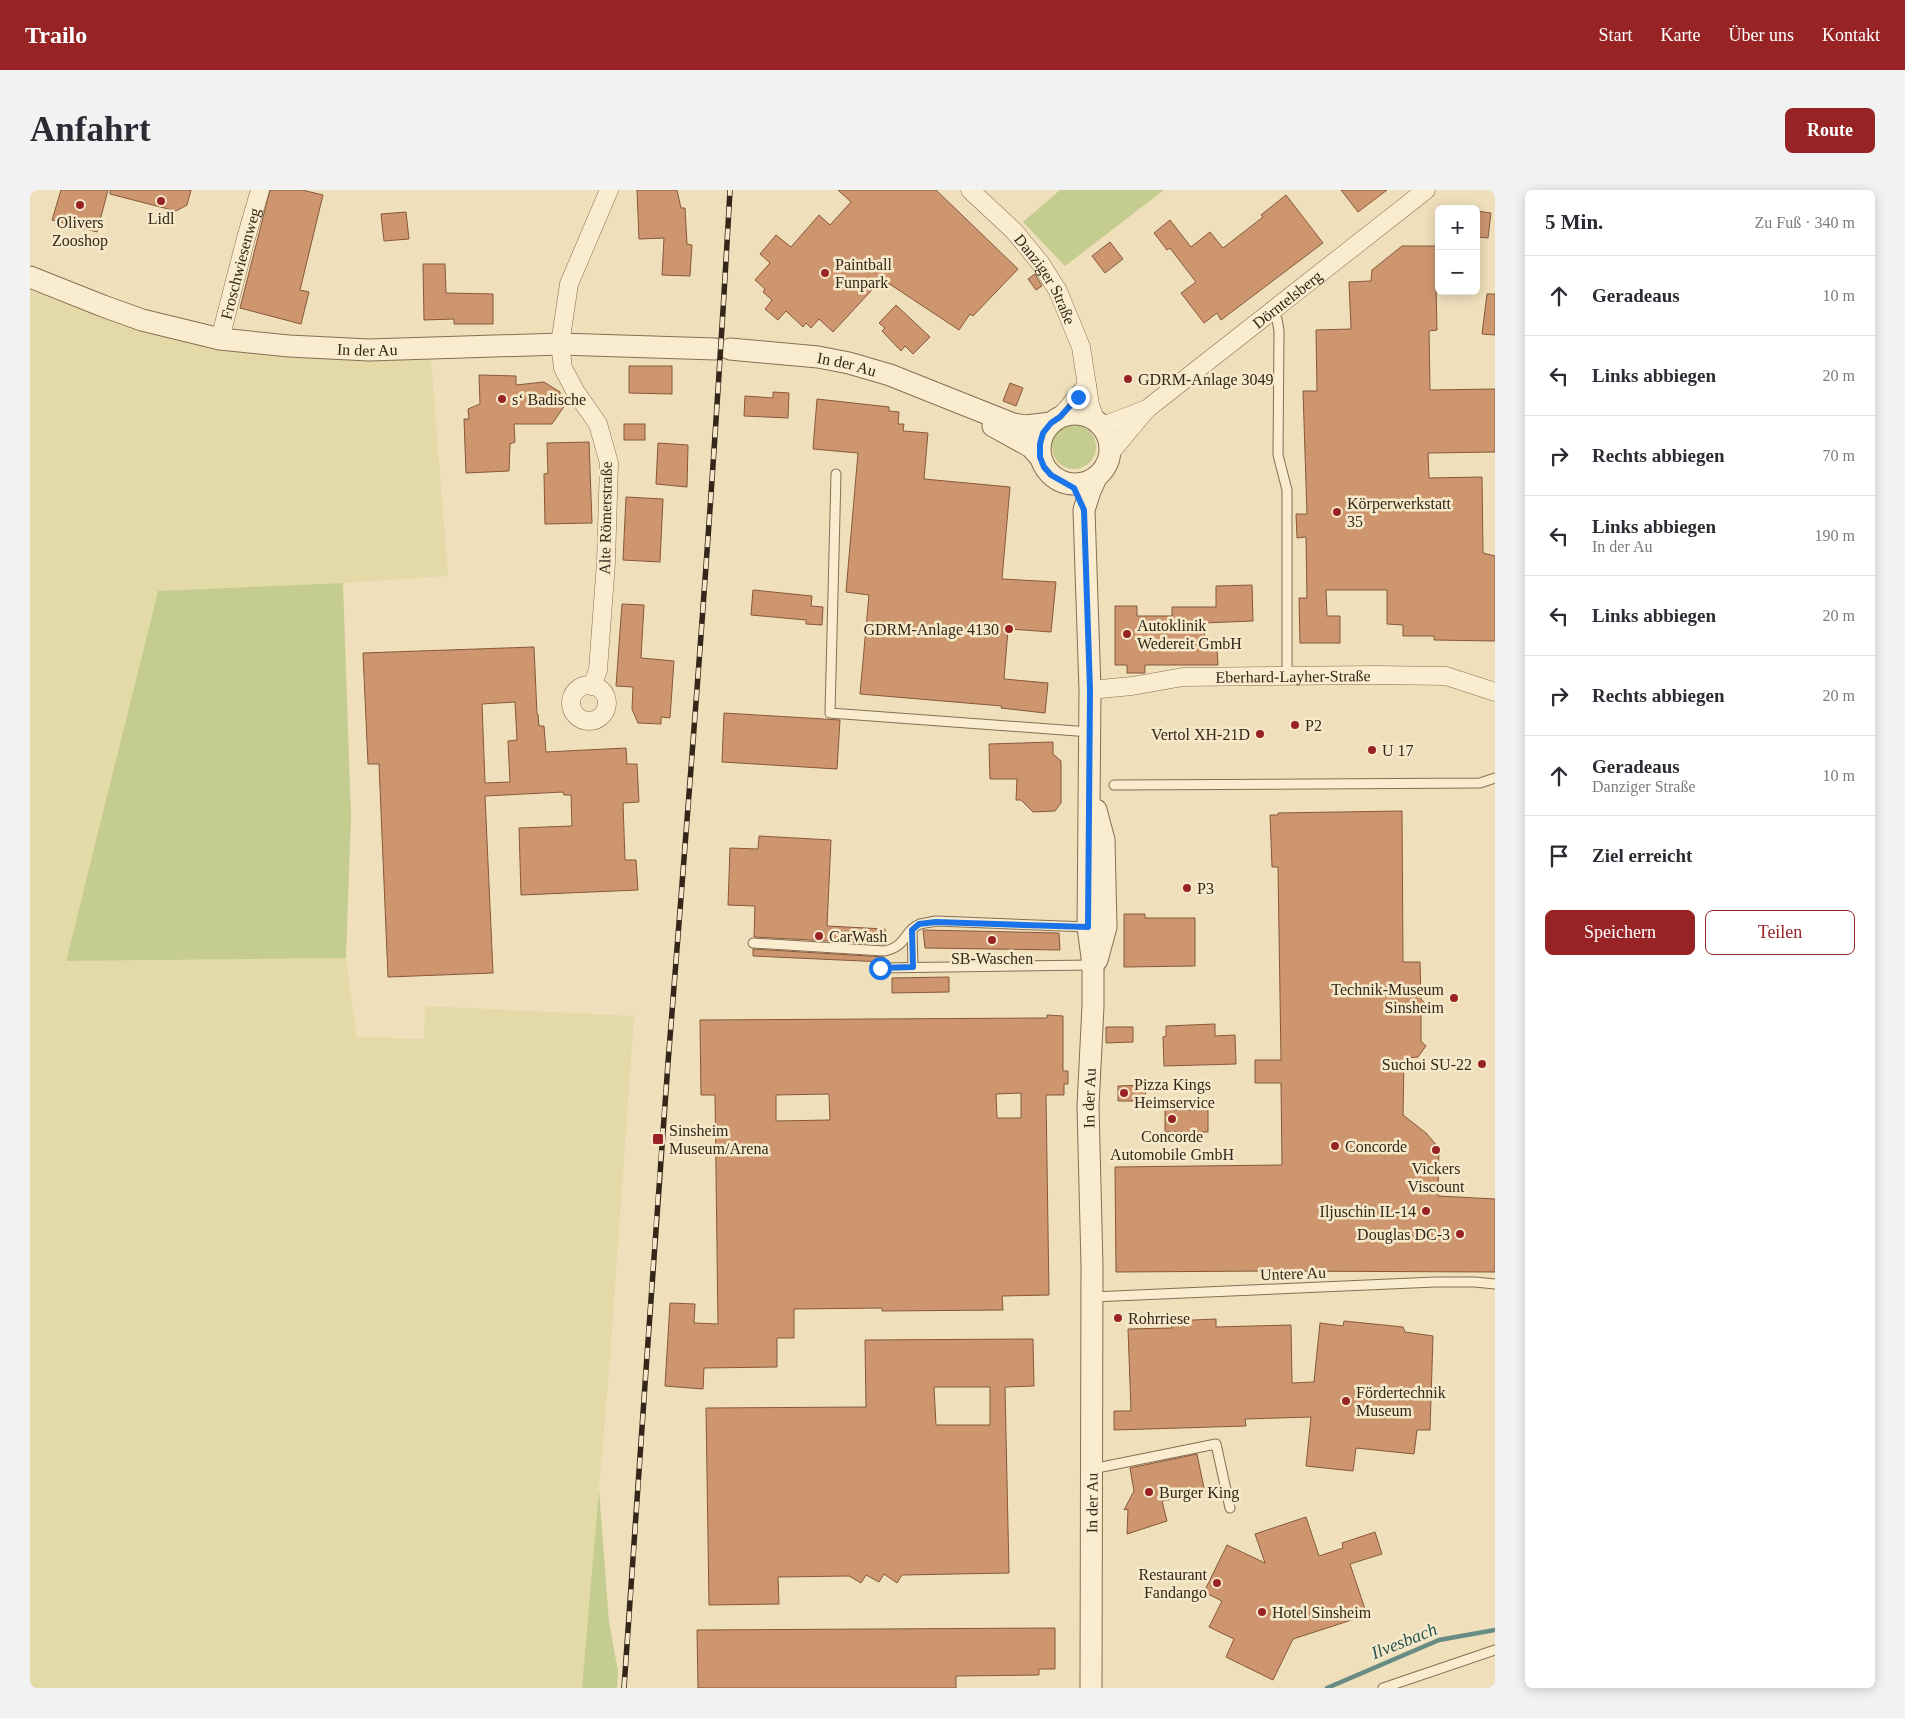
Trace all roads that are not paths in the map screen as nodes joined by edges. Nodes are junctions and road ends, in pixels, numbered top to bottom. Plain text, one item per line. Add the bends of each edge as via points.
1 (260, 190) edge
2 (609, 190) edge
3 (970, 190) edge
4 (1426, 190) edge
5 (30, 277) edge
6 (1272, 312) junction
7 (220, 339) junction
8 (560, 344) junction
9 (1087, 385) junction
10 (958, 402) junction
11 (1147, 410) junction
12 (1055, 420) junction
13 (1098, 421) junction
14 (1111, 452) junction
15 (1040, 457) junction
16 (836, 474) dead end
17 (1096, 478) junction
18 (1070, 484) junction
19 (1084, 510) junction
20 (1287, 676) junction
21 (592, 686) dead end
22 (1090, 690) junction
23 (1495, 692) edge
24 (1090, 732) junction
25 (1495, 778) edge
26 (1114, 785) dead end
27 (1090, 788) junction
28 (1088, 927) junction
29 (912, 930) junction
30 (753, 943) dead end
31 (913, 967) junction
32 (880, 968) dead end
33 (1093, 970) junction
34 (1495, 1284) edge
35 (1092, 1297) junction
36 (1092, 1469) junction
37 (1230, 1508) dead end
38 (1495, 1650) edge
39 (1091, 1688) edge
40 (1383, 1688) edge

1 - 7 street, Froschwiesenweg
2 - 8 street, Alte Römerstraße via 569,284
3 - 9 street, Danziger Straße via 1014,231 1058,291 1081,347
4 - 6 street, Dörntelsberg
5 - 7 street, In der Au via 142,320
6 - 11 street, Dörntelsberg
6 - 20 lane via 1279,331 1278,455 1287,490
7 - 8 street, In der Au via 369,350
8 - 10 street, In der Au via 722,349 818,357 890,375
8 - 21 street, Alte Römerstraße via 563,368 598,424 609,463 598,670
9 - 12 street
9 - 13 street, Danziger Straße via 1090,405
10 - 12 street, In der Au via 1013,424 1026,426
10 - 15 street, In der Au via 972,414 1032,447
11 - 13 street, Dörntelsberg via 1108,424
11 - 14 street, Dörntelsberg
12 - 13 street via 1071,413
12 - 15 street via 1042,439
13 - 14 street via 1108,437
14 - 17 street via 1104,471
15 - 18 street via 1051,475
16 - 24 lane via 830,713
17 - 18 street
17 - 19 street, In der Au
18 - 19 street, In der Au
19 - 22 street, In der Au
20 - 22 street, Eberhard-Layher-Straße via 1183,677
20 - 23 street, Eberhard-Layher-Straße via 1446,676
22 - 24 street, In der Au
24 - 27 street, In der Au
25 - 26 lane via 1480,783
27 - 28 street, In der Au via 1084,842
27 - 33 street via 1104,840 1106,906 1106,927
28 - 29 lane via 936,922 919,924
28 - 33 street, In der Au
29 - 30 lane via 901,945 884,951
29 - 31 lane
31 - 32 lane
31 - 33 lane
33 - 35 street, In der Au via 1088,1106
34 - 35 lane, Untere Au via 1435,1282
35 - 36 street, In der Au
36 - 37 lane via 1216,1444
36 - 39 street, In der Au
38 - 40 lane

